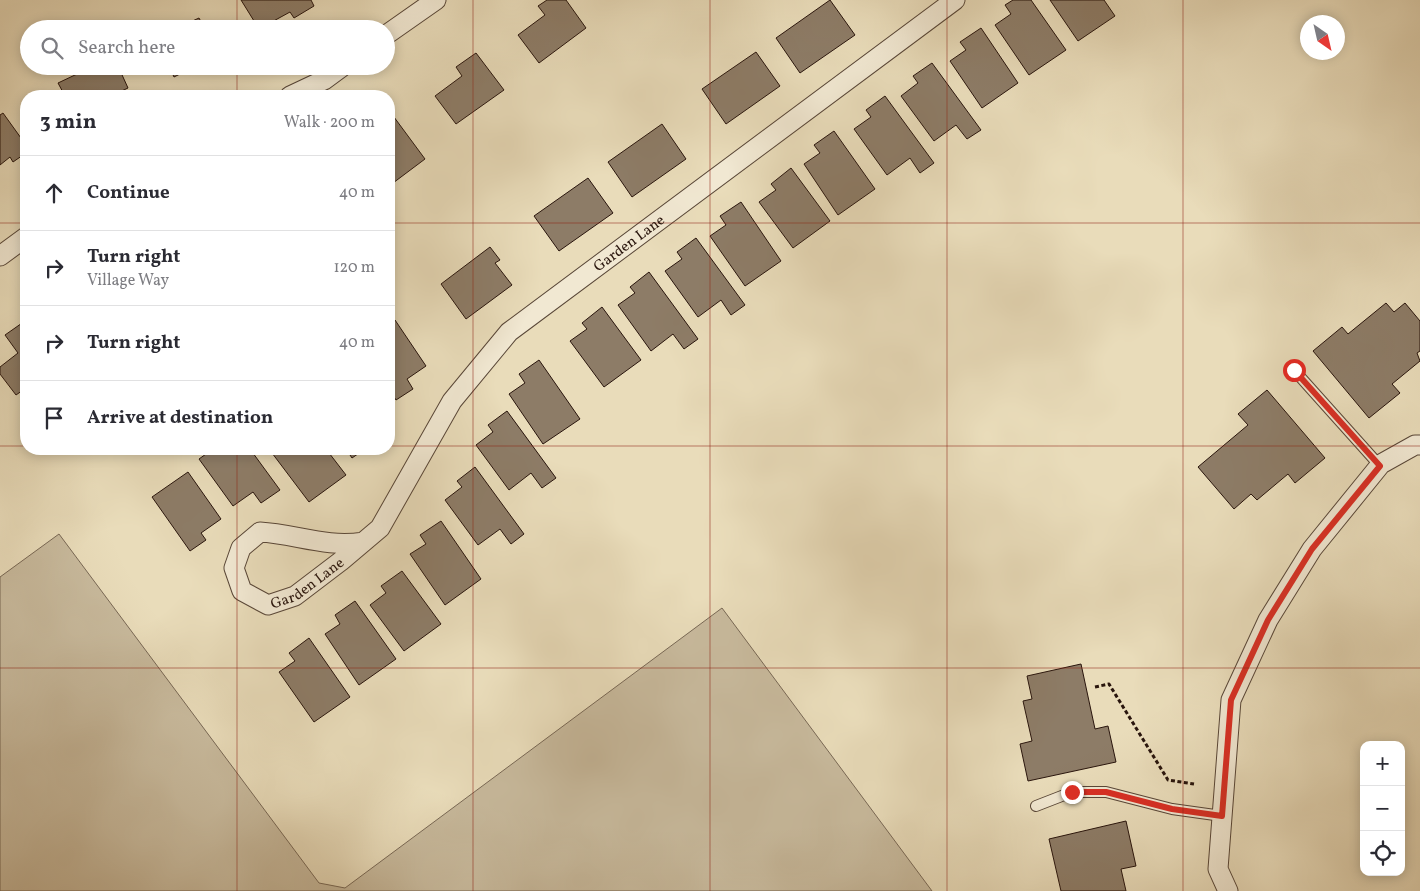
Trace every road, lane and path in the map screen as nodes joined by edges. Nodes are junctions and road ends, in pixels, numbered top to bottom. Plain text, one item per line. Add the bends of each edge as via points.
1 (436, 0) edge
2 (955, 0) edge
3 (395, 29) edge
4 (331, 75) edge
5 (303, 90) edge
6 (20, 241) edge
7 (0, 256) edge
8 (1294, 370) dead end
9 (1420, 444) edge
10 (1380, 466) junction
11 (363, 542) junction
12 (1095, 686) dead end
13 (1194, 784) dead end
14 (1036, 806) dead end
15 (1222, 816) junction
16 (1228, 891) edge

1 - 3 street
2 - 11 street, Garden Lane via 509,332 452,401 380,528
4 - 5 street
6 - 7 street
8 - 10 lane
9 - 10 street
10 - 15 street via 1312,549 1268,620 1231,700
11 - 11 street, Garden Lane via 295,596 268,606 242,591 234,568 241,548 260,532 285,533 346,545
12 - 13 path via 1109,684 1168,780
14 - 15 lane via 1072,792 1106,792 1172,809
15 - 16 street via 1218,868

